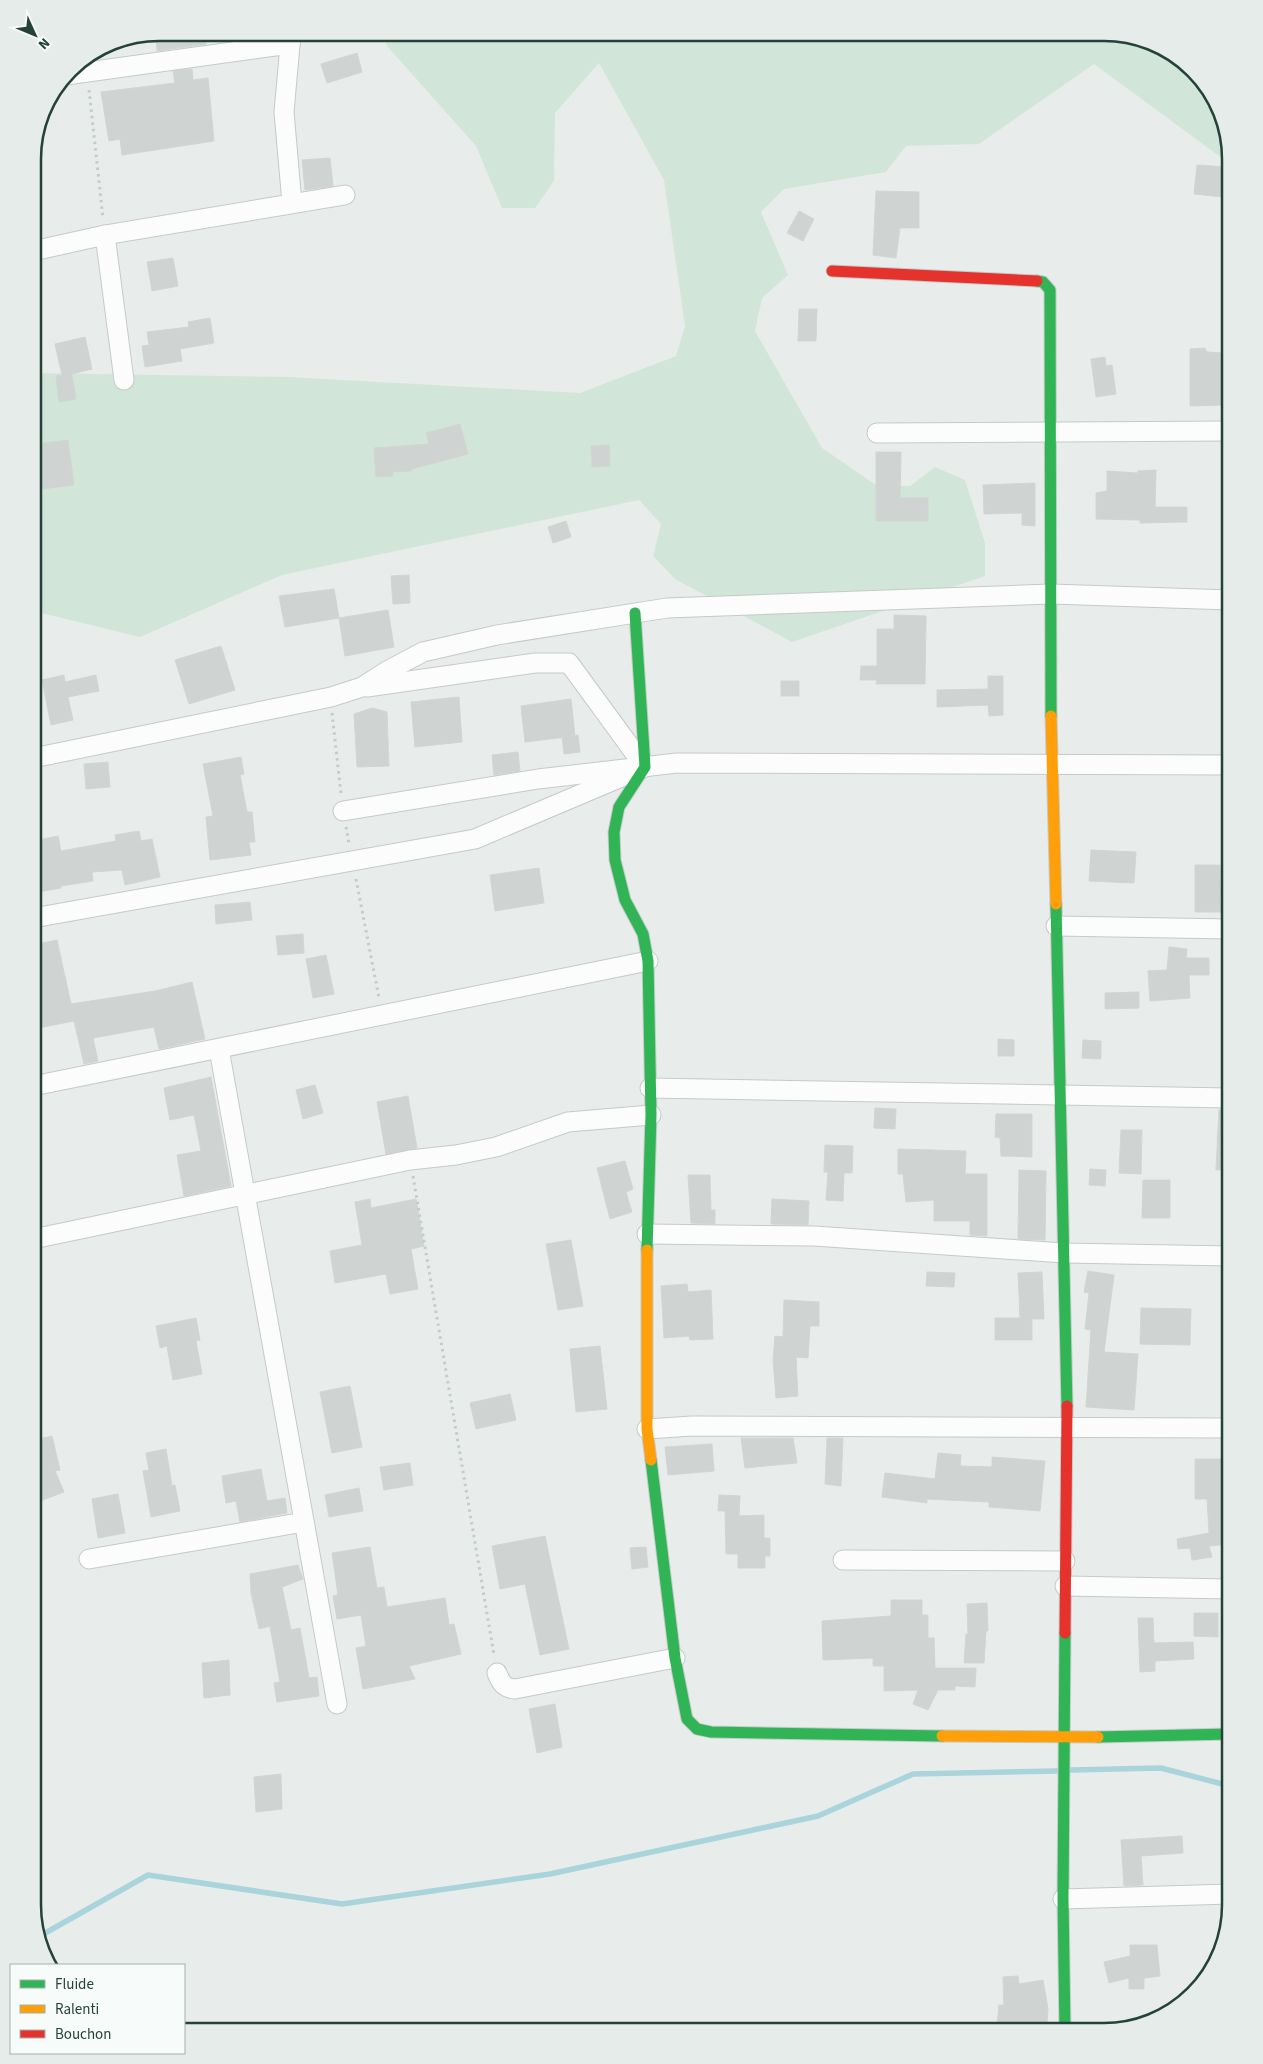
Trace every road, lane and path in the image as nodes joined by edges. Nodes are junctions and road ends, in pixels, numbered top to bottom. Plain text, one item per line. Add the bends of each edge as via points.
1 (267, 42) edge
2 (291, 42) edge
3 (87, 72) junction
4 (79, 73) edge
5 (345, 195) dead end
6 (292, 203) junction
7 (105, 235) junction
8 (42, 249) edge
9 (832, 270) dead end
10 (124, 380) dead end
11 (1222, 431) edge
12 (1050, 432) junction
13 (877, 433) dead end
14 (1051, 594) junction
15 (1222, 600) edge
16 (635, 613) junction
17 (362, 687) junction
18 (42, 756) edge
19 (1052, 764) junction
20 (1222, 764) edge
21 (644, 767) junction
22 (343, 811) dead end
23 (42, 916) edge
24 (1056, 926) junction
25 (1222, 929) edge
26 (648, 961) junction
27 (219, 1049) junction
28 (41, 1084) edge
29 (650, 1088) junction
30 (1060, 1096) junction
31 (1222, 1098) edge
32 (651, 1115) junction
33 (410, 1160) junction
34 (244, 1196) junction
35 (647, 1234) junction
36 (41, 1237) edge
37 (1064, 1253) junction
38 (1222, 1256) edge
39 (1067, 1426) junction
40 (1222, 1428) edge
41 (647, 1429) junction
42 (304, 1522) junction
43 (89, 1558) dead end
44 (843, 1560) dead end
45 (1065, 1561) junction
46 (1065, 1586) junction
47 (1222, 1589) edge
48 (675, 1658) junction
49 (497, 1673) joint
50 (337, 1704) dead end
51 (1222, 1734) edge
52 (1064, 1738) junction
53 (1222, 1894) edge
54 (1063, 1899) junction
55 (1065, 2023) edge

1 - 3 street
2 - 6 street via 284,112
3 - 4 street
3 - 7 path
5 - 6 street
6 - 7 street
7 - 8 street
7 - 10 street
9 - 12 street via 1043,282 1050,290
11 - 12 street
12 - 13 street
12 - 14 street
14 - 15 street
14 - 16 street via 667,608
14 - 19 street
16 - 17 street via 497,635 423,652
16 - 21 street
17 - 18 street via 307,702
17 - 21 street via 534,663 569,663
19 - 20 street
19 - 21 street via 677,763
19 - 24 street
21 - 22 street via 538,779
21 - 23 street via 475,839
21 - 26 street via 618,807 614,832 615,860 625,900 643,934
24 - 25 street
24 - 30 street
26 - 27 street
26 - 29 street
27 - 28 street
27 - 34 street
29 - 30 street
29 - 32 street
30 - 31 street
30 - 37 street
32 - 33 street via 568,1122 496,1147
32 - 35 street
33 - 34 street
33 - 49 path
34 - 36 street
34 - 42 street
35 - 37 street via 814,1236
35 - 41 street
37 - 38 street
37 - 39 street
39 - 40 street
39 - 41 street via 692,1426
39 - 45 street
41 - 48 street
42 - 43 street
42 - 50 street
44 - 45 street
45 - 46 street
46 - 47 street
46 - 52 street
48 - 49 street via 515,1689 500,1682
48 - 52 street via 687,1719 703,1731
51 - 52 street
52 - 54 street
53 - 54 street
54 - 55 street

